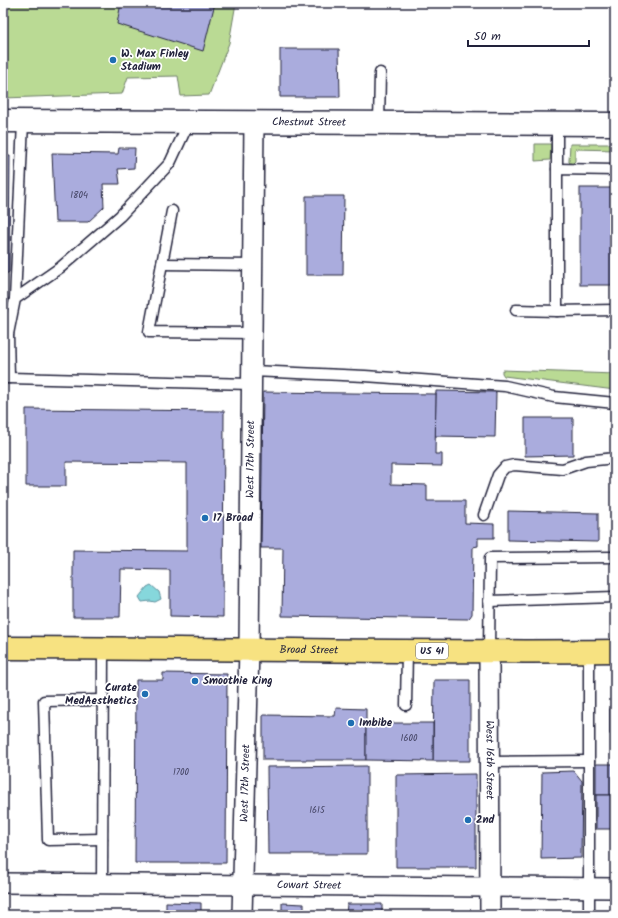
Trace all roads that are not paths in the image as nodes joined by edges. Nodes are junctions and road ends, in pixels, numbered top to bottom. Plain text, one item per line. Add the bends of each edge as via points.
1 (380, 73) dead end
2 (13, 121) edge
3 (189, 122) junction
4 (254, 122) junction
5 (379, 123) junction
6 (557, 123) junction
7 (615, 124) edge
8 (557, 169) junction
9 (615, 170) edge
10 (172, 211) dead end
11 (162, 264) junction
12 (252, 265) junction
13 (15, 299) junction
14 (516, 310) dead end
15 (615, 310) edge
16 (557, 311) junction
17 (252, 333) junction
18 (6, 334) edge
19 (6, 378) edge
20 (252, 378) junction
21 (615, 403) edge
22 (615, 458) edge
23 (484, 515) dead end
24 (615, 557) edge
25 (615, 597) edge
26 (489, 601) junction
27 (3, 648) edge
28 (102, 648) junction
29 (249, 649) junction
30 (407, 651) junction
31 (589, 651) junction
32 (615, 651) edge
33 (489, 652) junction
34 (102, 700) junction
35 (406, 704) dead end
36 (589, 761) junction
37 (490, 762) junction
38 (102, 839) junction
39 (3, 883) edge
40 (102, 884) junction
41 (242, 885) junction
42 (491, 886) junction
43 (589, 888) junction
44 (615, 888) edge
45 (242, 915) edge
46 (490, 915) edge
47 (589, 915) edge

1 - 5 lane
2 - 3 street, Chestnut Street
2 - 13 lane
3 - 4 street, Chestnut Street
3 - 13 lane via 170,163 120,216 61,267
4 - 5 street, Chestnut Street
4 - 12 street, West 17th Street
5 - 6 street, Chestnut Street
6 - 7 street, Chestnut Street
6 - 8 lane
8 - 9 lane
8 - 16 lane
10 - 11 lane
11 - 12 lane
11 - 17 lane via 149,332
12 - 17 street, West 17th Street
13 - 18 lane
14 - 16 lane
15 - 16 lane
17 - 20 street, West 17th Street
18 - 19 lane
19 - 20 lane
20 - 21 lane via 365,376 505,386 554,397
20 - 29 street, West 17th Street
22 - 23 lane via 586,461 563,469 514,465 505,467 498,475
24 - 26 lane via 490,558
25 - 26 lane
26 - 33 lane
27 - 28 main road, Broad Street / US 41
28 - 29 main road, Broad Street / US 41
28 - 34 lane
29 - 30 main road, Broad Street / US 41
29 - 41 street, West 17th Street
30 - 33 main road, Broad Street / US 41
30 - 35 lane
31 - 32 main road, Broad Street / US 41
31 - 33 main road, Broad Street / US 41
31 - 36 lane
33 - 37 street, West 16th Street
34 - 38 lane
34 - 38 lane via 44,701 48,840
36 - 37 lane
36 - 43 lane
37 - 42 street, West 16th Street
38 - 40 lane
39 - 40 street, Cowart Street
40 - 41 street, Cowart Street
41 - 42 street, Cowart Street
41 - 45 street, West 17th Street
42 - 43 street, Cowart Street
42 - 46 street, West 16th Street
43 - 44 street, Cowart Street
43 - 47 lane

